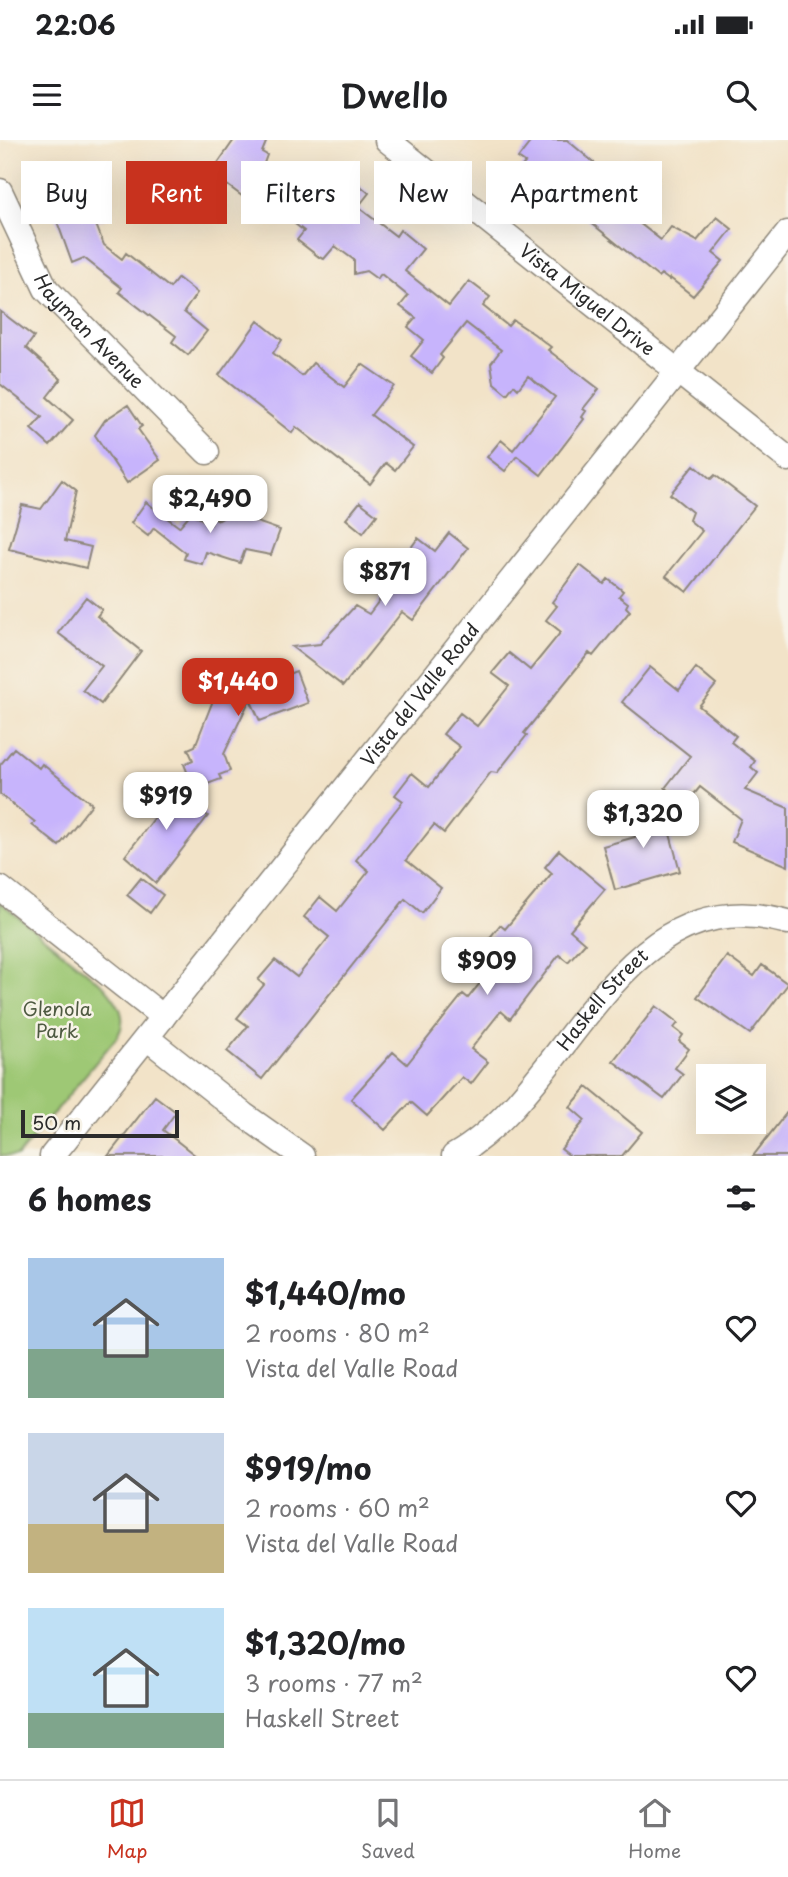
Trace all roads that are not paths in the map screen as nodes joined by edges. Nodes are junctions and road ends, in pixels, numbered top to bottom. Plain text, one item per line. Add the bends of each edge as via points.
1 (387, 140) edge
2 (0, 191) edge
3 (788, 233) edge
4 (677, 372) junction
5 (207, 452) dead end
6 (788, 459) edge
7 (0, 888) edge
8 (788, 922) edge
9 (163, 1017) junction
10 (147, 1038) junction
11 (52, 1156) edge
12 (302, 1156) edge
13 (454, 1156) edge

1 - 4 street, Vista Miguel Drive
2 - 5 street, Hayman Avenue via 46,289
3 - 4 street, Vista del Valle Road
4 - 6 street, Vista Miguel Drive
4 - 9 street, Vista del Valle Road
7 - 9 street
8 - 13 street, Haskell Street via 738,913 700,920 649,948 614,981 504,1117 478,1142
9 - 10 street, Vista del Valle Road
10 - 11 street, Vista del Valle Road
10 - 12 street

